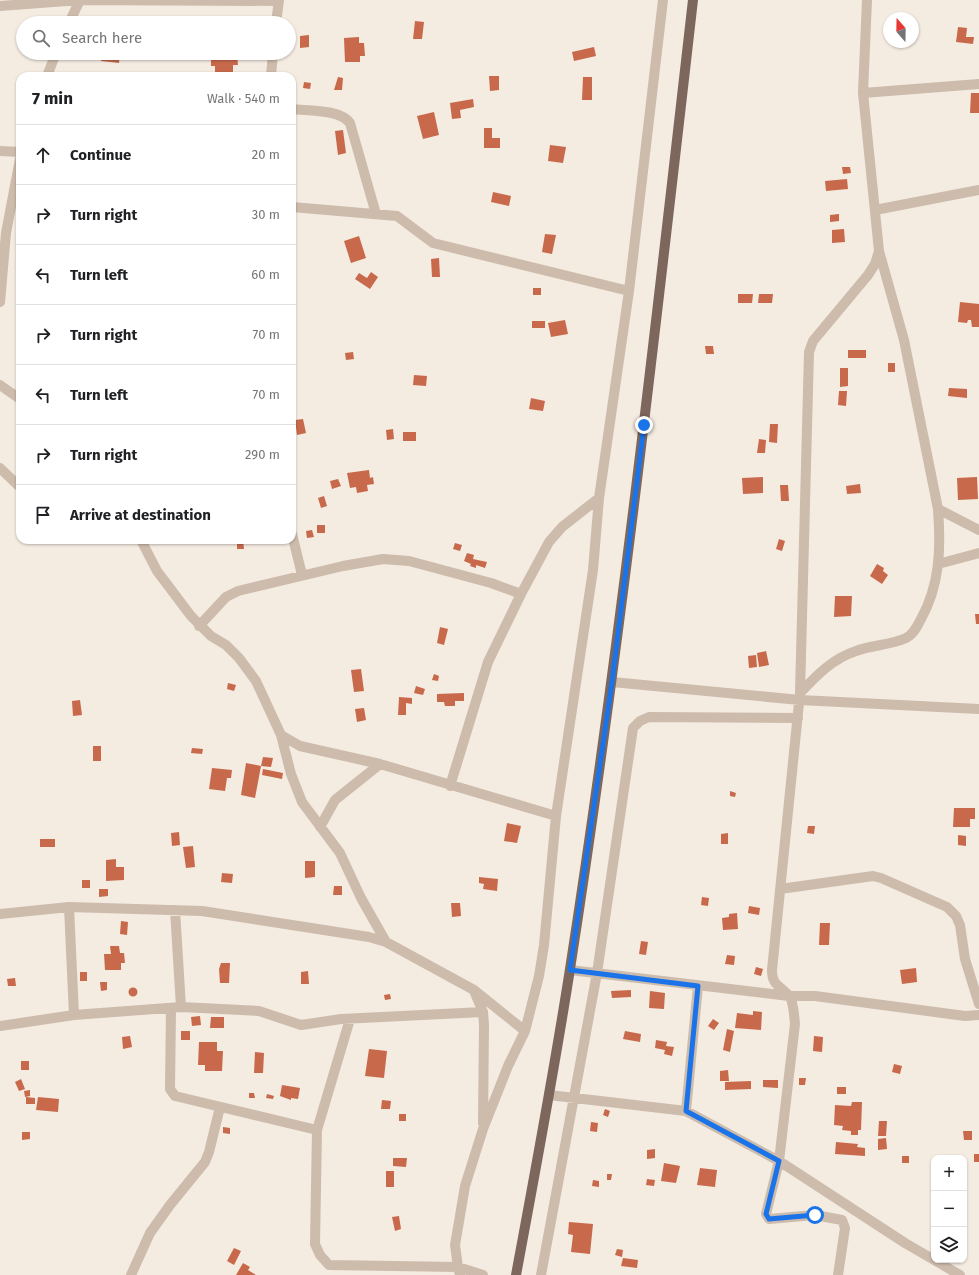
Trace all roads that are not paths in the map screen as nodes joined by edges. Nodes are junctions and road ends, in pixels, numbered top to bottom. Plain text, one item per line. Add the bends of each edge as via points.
1 (80, 0) edge
2 (663, 0) edge
3 (693, 0) edge
4 (867, 0) edge
5 (279, 1) edge
6 (0, 6) edge
7 (72, 16) edge
8 (277, 16) edge
9 (53, 60) edge
10 (272, 60) edge
11 (49, 72) edge
12 (271, 72) edge
13 (979, 84) edge
14 (863, 93) junction
15 (296, 109) edge
16 (0, 151) edge
17 (16, 152) edge
18 (979, 190) edge
19 (16, 197) edge
20 (296, 207) edge
21 (875, 210) junction
22 (376, 214) junction
23 (879, 251) junction
24 (629, 291) junction
25 (0, 302) edge
26 (0, 385) edge
27 (16, 396) edge
28 (0, 468) edge
29 (16, 483) edge
30 (599, 498) junction
31 (938, 509) junction
32 (979, 530) edge
33 (142, 544) edge
34 (294, 544) edge
35 (979, 552) edge
36 (938, 564) junction
37 (302, 575) junction
38 (521, 594) junction
39 (199, 626) junction
40 (612, 682) junction
41 (800, 696) junction
42 (979, 709) edge
43 (798, 718) junction
44 (281, 735) junction
45 (380, 764) junction
46 (450, 786) junction
47 (556, 816) junction
48 (320, 827) junction
49 (780, 889) junction
50 (69, 907) junction
51 (175, 910) junction
52 (0, 914) edge
53 (386, 942) junction
54 (570, 970) junction
55 (597, 973) junction
56 (698, 986) junction
57 (474, 990) junction
58 (789, 996) junction
59 (979, 1004) edge
60 (176, 1007) junction
61 (483, 1012) junction
62 (74, 1015) junction
63 (979, 1015) edge
64 (350, 1019) junction
65 (0, 1026) edge
66 (525, 1031) junction
67 (549, 1095) junction
68 (572, 1098) junction
69 (220, 1107) junction
70 (686, 1111) junction
71 (483, 1129) junction
72 (317, 1130) junction
73 (779, 1161) junction
74 (329, 1270) edge
75 (459, 1271) edge
76 (131, 1275) edge
77 (483, 1275) edge
78 (516, 1275) edge
79 (541, 1275) edge
80 (838, 1275) edge
81 (960, 1275) edge

1 - 5 street
1 - 6 street
1 - 7 street
2 - 24 street
3 - 40 main road
4 - 14 street
5 - 8 street
9 - 11 street
10 - 12 street
13 - 14 street
14 - 21 street
15 - 22 street via 337,114 347,119
16 - 17 street
18 - 21 street
19 - 25 street via 6,233
20 - 22 street
21 - 23 street
22 - 24 street via 397,216 434,243
23 - 31 street via 904,340
23 - 41 street via 868,275 813,341 809,352
24 - 30 street
26 - 27 street
28 - 29 street
30 - 38 street via 576,514 558,532
30 - 47 street via 593,570
31 - 32 street
31 - 36 street
33 - 39 street via 157,571
34 - 37 street
35 - 36 street
36 - 41 street via 936,584 930,602 914,632 898,641 856,651 837,659 824,668
37 - 38 street via 383,559 409,562 491,583
37 - 39 street via 238,591 226,597
38 - 46 street via 488,662
39 - 44 street via 226,645 256,681
40 - 41 street
40 - 54 main road
41 - 42 street
41 - 43 street
43 - 49 street
43 - 55 street via 649,717 633,728
44 - 45 street via 300,746
44 - 48 street via 295,788
45 - 46 street
45 - 48 street via 335,800
46 - 47 street
47 - 66 street via 544,945
48 - 53 street via 340,853 361,898
49 - 58 street via 772,976 778,987
49 - 59 street via 873,876 947,907 960,924 965,959
50 - 51 street
50 - 52 street
50 - 62 street
51 - 53 street via 202,911 344,932
51 - 60 street
53 - 57 street
54 - 55 street
54 - 67 main road
55 - 56 street
55 - 68 street
56 - 58 street
56 - 70 street
57 - 61 street
57 - 66 street
58 - 63 street via 815,996 965,1016
58 - 73 street via 795,1024
60 - 62 street
60 - 64 street via 259,1011 301,1024
60 - 69 street via 171,1092 175,1096
61 - 64 street
61 - 71 street
62 - 65 street
64 - 72 street
66 - 71 street
67 - 68 street
67 - 78 main road
68 - 70 street
68 - 79 street
69 - 72 street
69 - 76 street via 205,1162 150,1233
70 - 73 street
71 - 75 street via 465,1186 458,1222 455,1245
72 - 74 street via 315,1244
73 - 80 street via 767,1217 769,1219 815,1215 842,1220 845,1228
73 - 81 street via 905,1243
74 - 75 street
75 - 77 street

